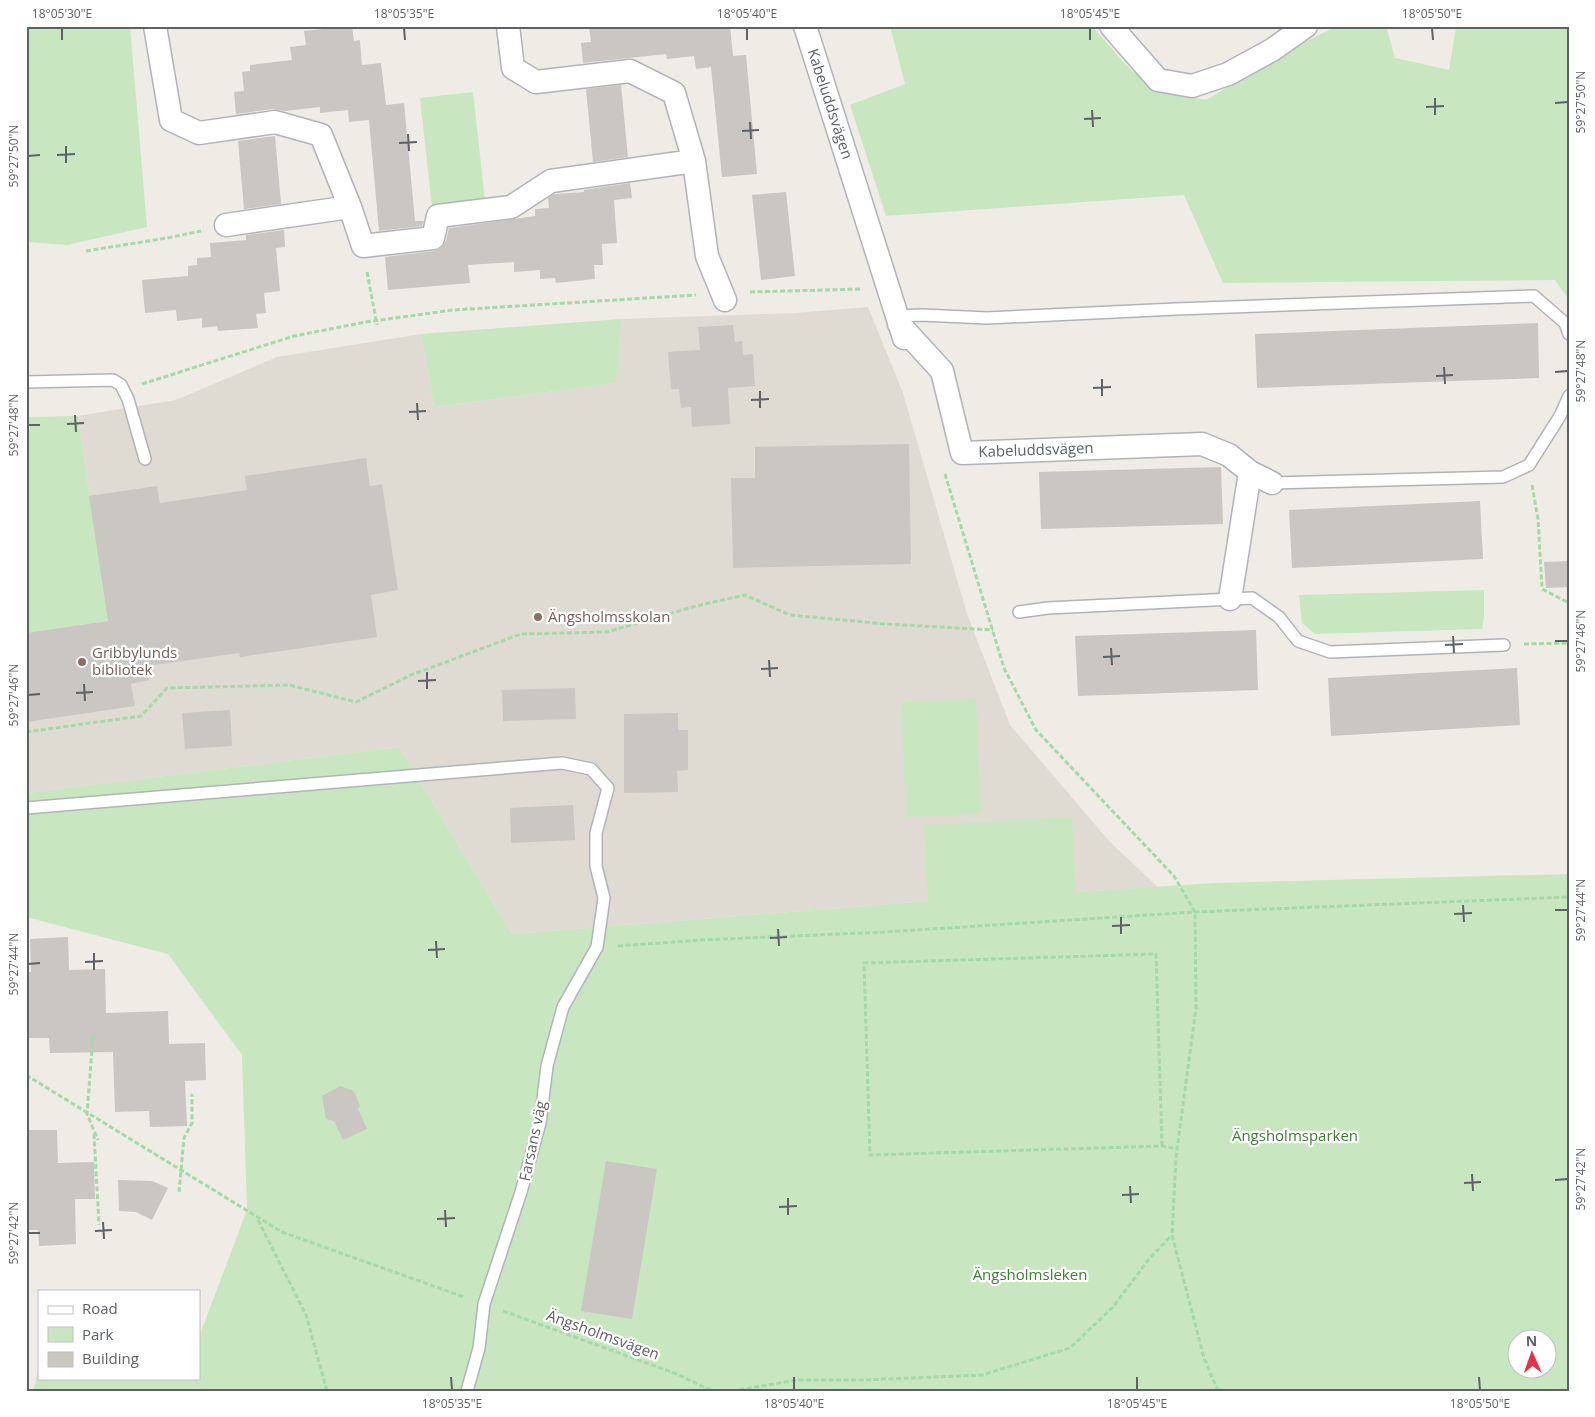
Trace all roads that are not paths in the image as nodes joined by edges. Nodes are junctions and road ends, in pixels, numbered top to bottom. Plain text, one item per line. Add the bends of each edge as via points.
1 (155, 26) edge
2 (508, 26) edge
3 (805, 26) edge
4 (1111, 26) edge
5 (1306, 26) edge
6 (694, 161) junction
7 (350, 207) junction
8 (226, 225) road end
9 (724, 296) road end
10 (898, 320) junction
11 (1569, 334) edge
12 (907, 350) dead end
13 (26, 382) edge
14 (1569, 396) edge
15 (145, 459) dead end
16 (1250, 472) junction
17 (1272, 483) joint
18 (1230, 599) junction
19 (1019, 612) dead end
20 (1504, 645) road end
21 (26, 808) edge
22 (467, 1391) edge

1 - 7 street via 171,120 198,133 275,122 321,135
2 - 6 street via 513,68 536,82 630,71 674,92
3 - 10 street, Kabeluddsvägen
4 - 5 street via 1158,80 1192,86 1228,74 1272,50
6 - 7 street via 551,181 512,207 438,216 433,238 363,246
6 - 9 street via 707,256
7 - 8 street
10 - 11 lane via 1534,296 1565,323
10 - 12 street, Kabeluddsvägen
10 - 16 street, Kabeluddsvägen via 942,371 962,453 1202,444 1228,455
13 - 15 lane via 113,380 121,385
14 - 17 lane via 1529,464 1503,477
16 - 17 street, Kabeluddsvägen
16 - 18 street
18 - 19 lane
18 - 20 lane via 1252,598 1279,617 1298,641 1330,652
21 - 22 lane, Farsans väg via 562,763 591,769 608,788 596,833 596,866 604,898 597,947 563,1007 547,1066 540,1124 522,1192 484,1304 478,1348

